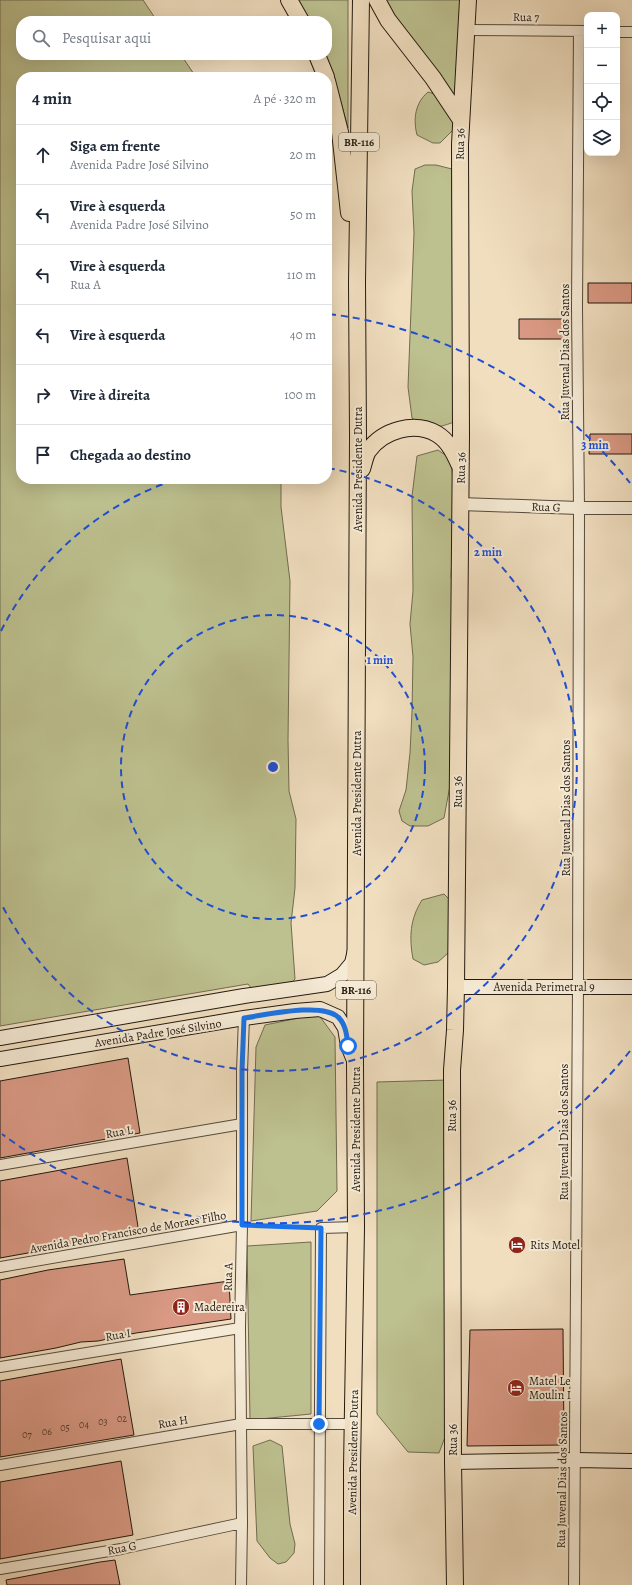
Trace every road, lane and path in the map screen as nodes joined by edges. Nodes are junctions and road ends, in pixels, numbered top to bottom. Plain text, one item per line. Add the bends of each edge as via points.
1 (289, 0) edge
2 (361, 0) edge
3 (377, 0) edge
4 (468, 0) edge
5 (298, 16) edge
6 (466, 30) junction
7 (583, 31) edge
8 (620, 32) edge
9 (632, 32) edge
10 (319, 60) edge
11 (324, 72) edge
12 (332, 101) edge
13 (461, 120) junction
14 (357, 283) junction
15 (461, 468) junction
16 (358, 483) junction
17 (460, 504) junction
18 (579, 508) junction
19 (632, 508) edge
20 (356, 944) junction
21 (456, 987) junction
22 (632, 987) edge
23 (578, 988) junction
24 (244, 1018) junction
25 (0, 1038) edge
26 (0, 1059) edge
27 (355, 1063) junction
28 (242, 1124) junction
29 (0, 1165) edge
30 (242, 1225) junction
31 (356, 1227) junction
32 (321, 1228) junction
33 (0, 1267) edge
34 (240, 1328) junction
35 (0, 1367) edge
36 (241, 1424) junction
37 (319, 1424) junction
38 (353, 1424) junction
39 (576, 1460) junction
40 (632, 1461) edge
41 (453, 1462) junction
42 (0, 1466) edge
43 (242, 1523) junction
44 (0, 1568) edge
45 (241, 1585) edge
46 (319, 1585) edge
47 (352, 1585) edge
48 (455, 1585) edge
49 (574, 1585) edge

1 - 5 highway
2 - 14 highway, Avenida Presidente Dutra / BR-116
3 - 13 highway via 388,20 433,78
4 - 6 highway, Rua 36
6 - 7 street, Rua 7
6 - 13 highway, Rua 36
7 - 18 street, Rua Juvenal Dias dos Santos via 577,307
8 - 9 street
10 - 11 highway
12 - 14 highway via 340,132
13 - 15 highway, Rua 36
14 - 16 highway, Avenida Presidente Dutra / BR-116
15 - 16 highway via 453,450 438,434 417,428 398,429 382,437 367,452
15 - 17 highway, Rua 36
16 - 20 highway, Avenida Presidente Dutra / BR-116
17 - 18 street, Rua G
17 - 21 highway, Rua 36
18 - 19 street, Rua G
18 - 23 street, Rua Juvenal Dias dos Santos
20 - 25 main road, Avenida Padre José Silvino via 352,963 342,976 327,984
20 - 27 highway, Avenida Presidente Dutra / BR-116
21 - 23 main road, Avenida Perimetral 9
21 - 41 highway, Rua 36 via 452,1070
22 - 23 main road, Avenida Perimetral 9
23 - 39 street, Rua Juvenal Dias dos Santos
24 - 26 main road, Avenida Padre José Silvino
24 - 27 main road, Avenida Padre José Silvino via 320,1009 338,1017 345,1028 348,1046
24 - 28 street, Rua A
27 - 31 highway, Avenida Presidente Dutra / BR-116
28 - 29 street, Rua L
28 - 30 street, Rua A
30 - 32 path, Avenida Pedro Francisco de Moraes Filho
30 - 33 street, Avenida Pedro Francisco de Moraes Filho
30 - 34 street, Rua A
31 - 32 street
31 - 38 highway, Avenida Presidente Dutra / BR-116
32 - 37 street
34 - 35 street, Rua I
34 - 36 street, Rua A
36 - 37 street, Rua H
36 - 42 street, Rua H
36 - 43 street, Rua A
37 - 38 street, Rua H
37 - 46 street
38 - 47 highway, Avenida Presidente Dutra / BR-116
39 - 40 main road
39 - 41 main road
39 - 49 street, Rua Juvenal Dias dos Santos
41 - 48 highway, Rua 36
43 - 44 street, Rua G via 121,1549
43 - 45 street, Rua A

